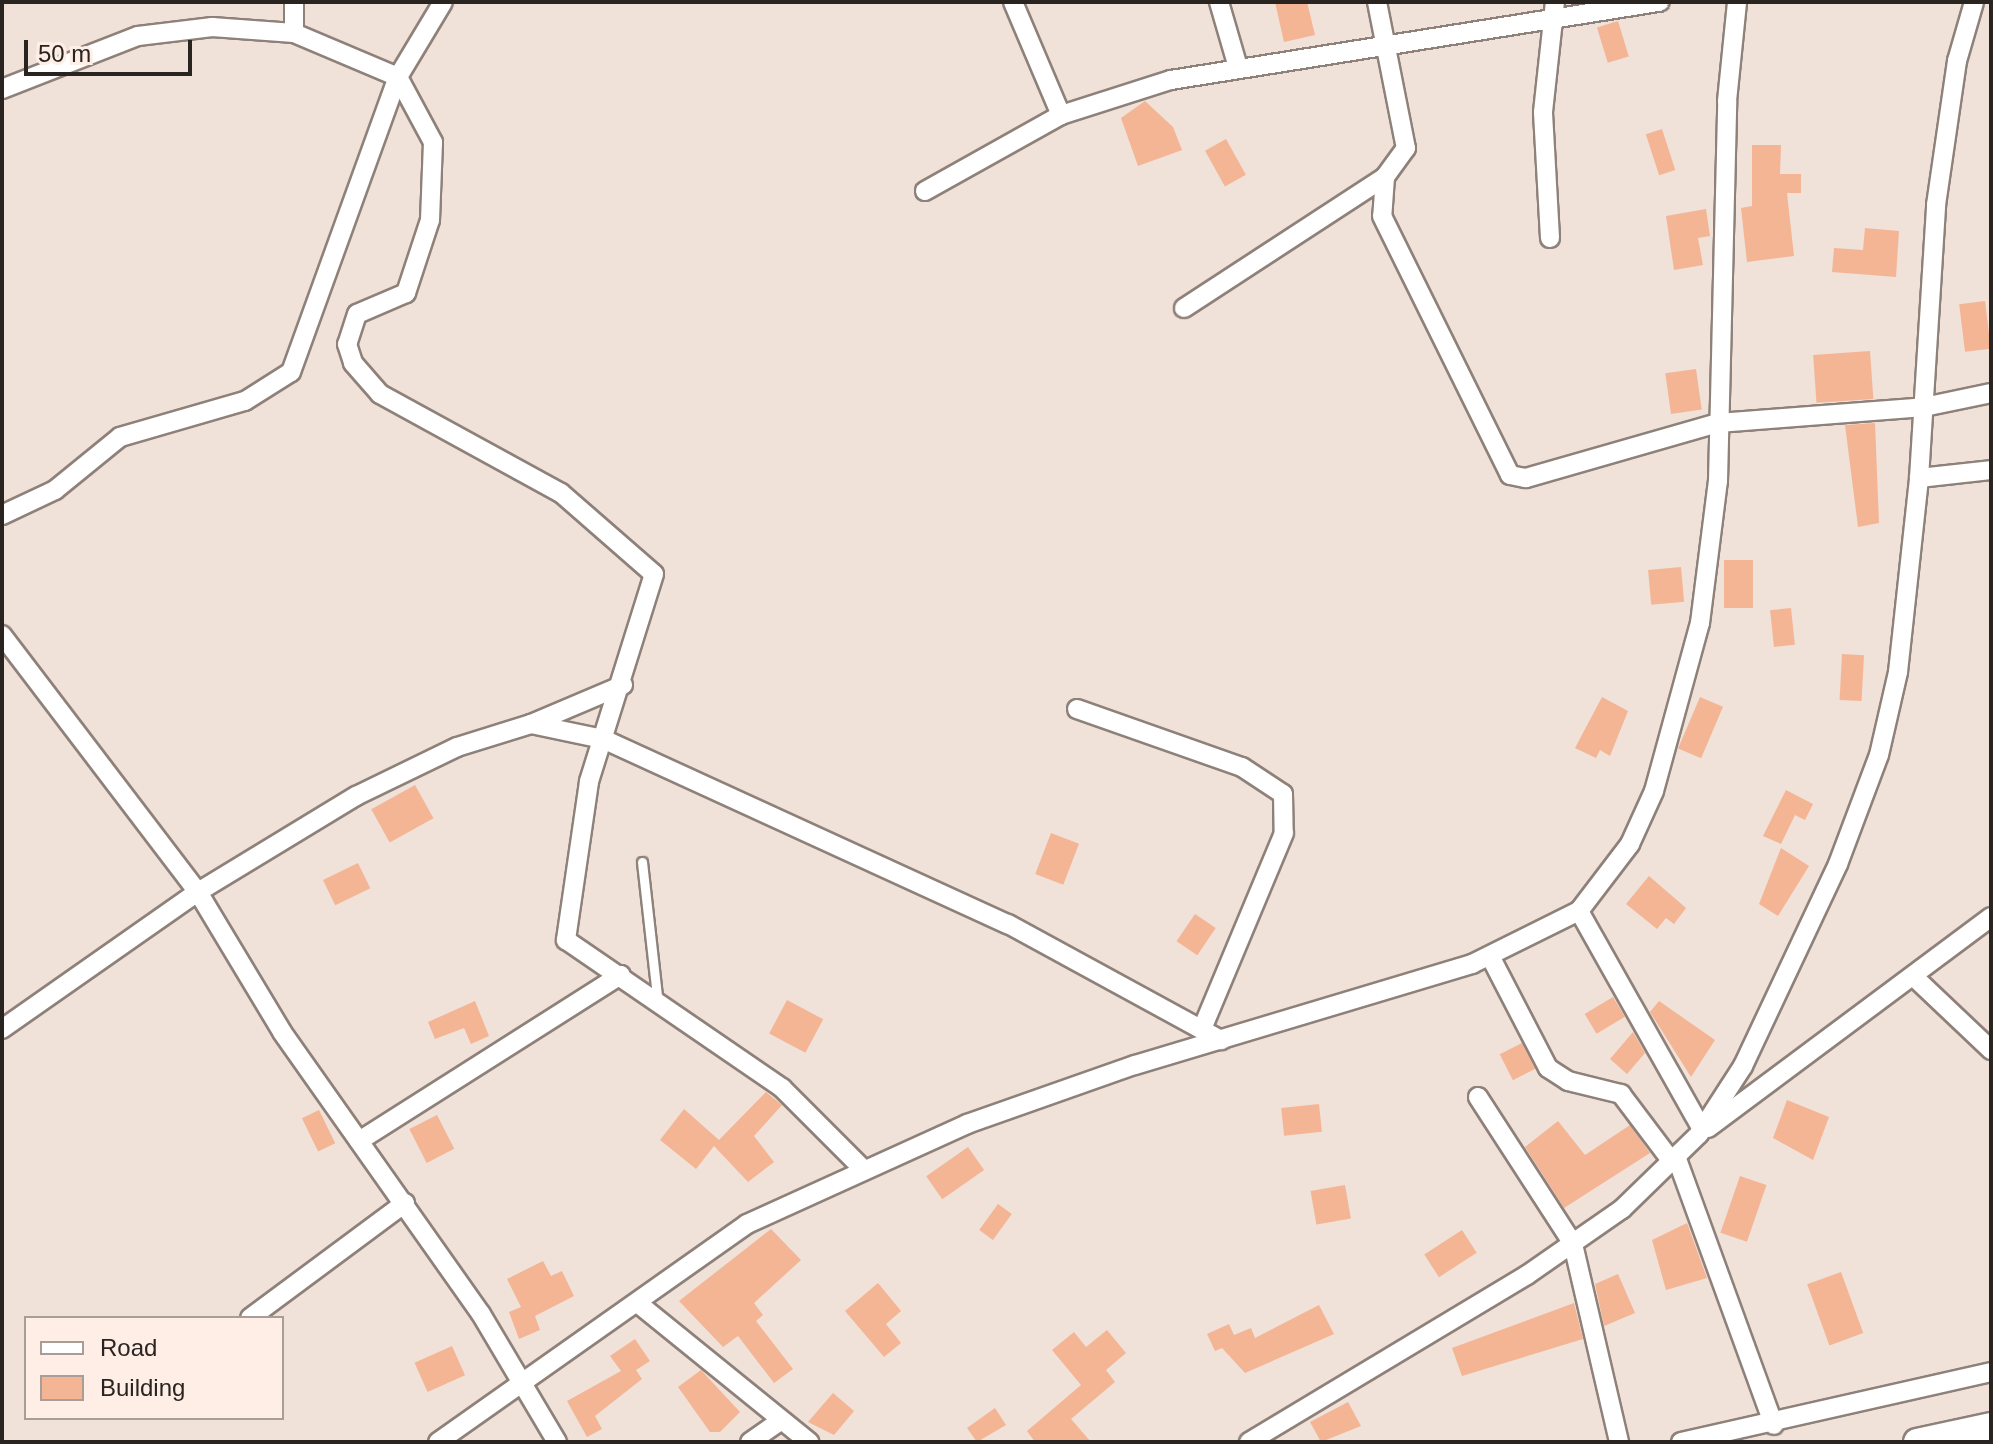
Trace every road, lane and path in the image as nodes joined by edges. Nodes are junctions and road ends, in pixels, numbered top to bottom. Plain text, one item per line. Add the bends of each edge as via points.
1 (294, 2) edge
2 (443, 2) edge
3 (1013, 2) edge
4 (1219, 2) edge
5 (1377, 2) edge
6 (1660, 2) edge
7 (1737, 2) edge
8 (1983, 7) edge
9 (1554, 9) edge
10 (294, 33) junction
11 (1384, 46) junction
12 (1237, 64) junction
13 (398, 77) junction
14 (2, 89) edge
15 (1061, 115) junction
16 (1385, 177) junction
17 (925, 191) dead end
18 (1550, 238) dead end
19 (1184, 308) dead end
20 (1991, 393) edge
21 (1924, 407) junction
22 (1718, 423) junction
23 (1991, 470) edge
24 (1919, 478) junction
25 (2, 515) edge
26 (2, 635) edge
27 (623, 685) junction
28 (1077, 709) dead end
29 (531, 724) junction
30 (603, 739) junction
31 (642, 862) dead end
32 (198, 892) junction
33 (1579, 911) junction
34 (1991, 917) edge
35 (1490, 956) junction
36 (621, 975) junction
37 (1913, 976) junction
38 (657, 996) junction
39 (2, 1029) edge
40 (1202, 1029) junction
41 (1221, 1040) junction
42 (1991, 1050) edge
43 (1478, 1097) dead end
44 (1700, 1132) junction
45 (359, 1141) junction
46 (1675, 1161) junction
47 (864, 1170) junction
48 (405, 1203) junction
49 (1573, 1244) junction
50 (640, 1305) junction
51 (253, 1316) edge
52 (1991, 1372) edge
53 (524, 1386) junction
54 (780, 1421) junction
55 (1774, 1425) junction
56 (1991, 1426) edge
57 (438, 1442) edge
58 (557, 1442) edge
59 (750, 1442) edge
60 (809, 1442) edge
61 (1249, 1442) edge
62 (1619, 1442) edge
63 (1681, 1442) edge
64 (1917, 1442) edge

1 - 10 street
2 - 13 street
3 - 15 street
4 - 12 street
5 - 11 street
6 - 9 street
7 - 22 street
8 - 21 street via 1954,76 1936,205
9 - 11 street
9 - 18 street via 1543,112
10 - 13 street
10 - 14 street via 212,27 138,36
11 - 12 street
11 - 16 street via 1406,148
12 - 15 street
13 - 25 street via 291,372 245,401 120,437 55,490
13 - 27 street via 433,142 430,220 406,293 357,314 347,344 353,363 380,394 561,493 647,561 653,593
15 - 17 street
16 - 19 street
16 - 22 street via 1380,198 1387,232 1510,475 1526,478
20 - 21 street
21 - 22 street
21 - 24 street
22 - 33 street via 1711,553 1690,680 1630,844
23 - 24 street
24 - 44 street via 1898,672 1879,755 1791,971
26 - 32 street
27 - 29 street
27 - 30 street
28 - 40 street via 1215,755 1269,779 1283,794 1284,833
29 - 30 street
29 - 32 street via 457,747 356,796
30 - 36 street via 565,927 571,947
30 - 40 street via 1008,924
31 - 38 lane
32 - 39 street
32 - 45 street via 282,1032
33 - 35 street
33 - 44 street
34 - 37 street
35 - 41 street via 1327,1013
35 - 46 street via 1548,1068 1568,1081 1621,1094
36 - 38 street
36 - 45 street
37 - 42 street
37 - 44 street
38 - 47 street via 782,1088
40 - 41 street
41 - 47 street via 967,1124
43 - 49 street
44 - 46 street
45 - 48 street
46 - 49 street
46 - 55 street
47 - 50 street via 747,1224
48 - 51 street
48 - 53 street
49 - 61 street
49 - 62 street
50 - 53 street
50 - 54 street
52 - 55 street
53 - 57 street
53 - 58 street
54 - 59 street
54 - 60 street
55 - 63 street
56 - 64 main road

